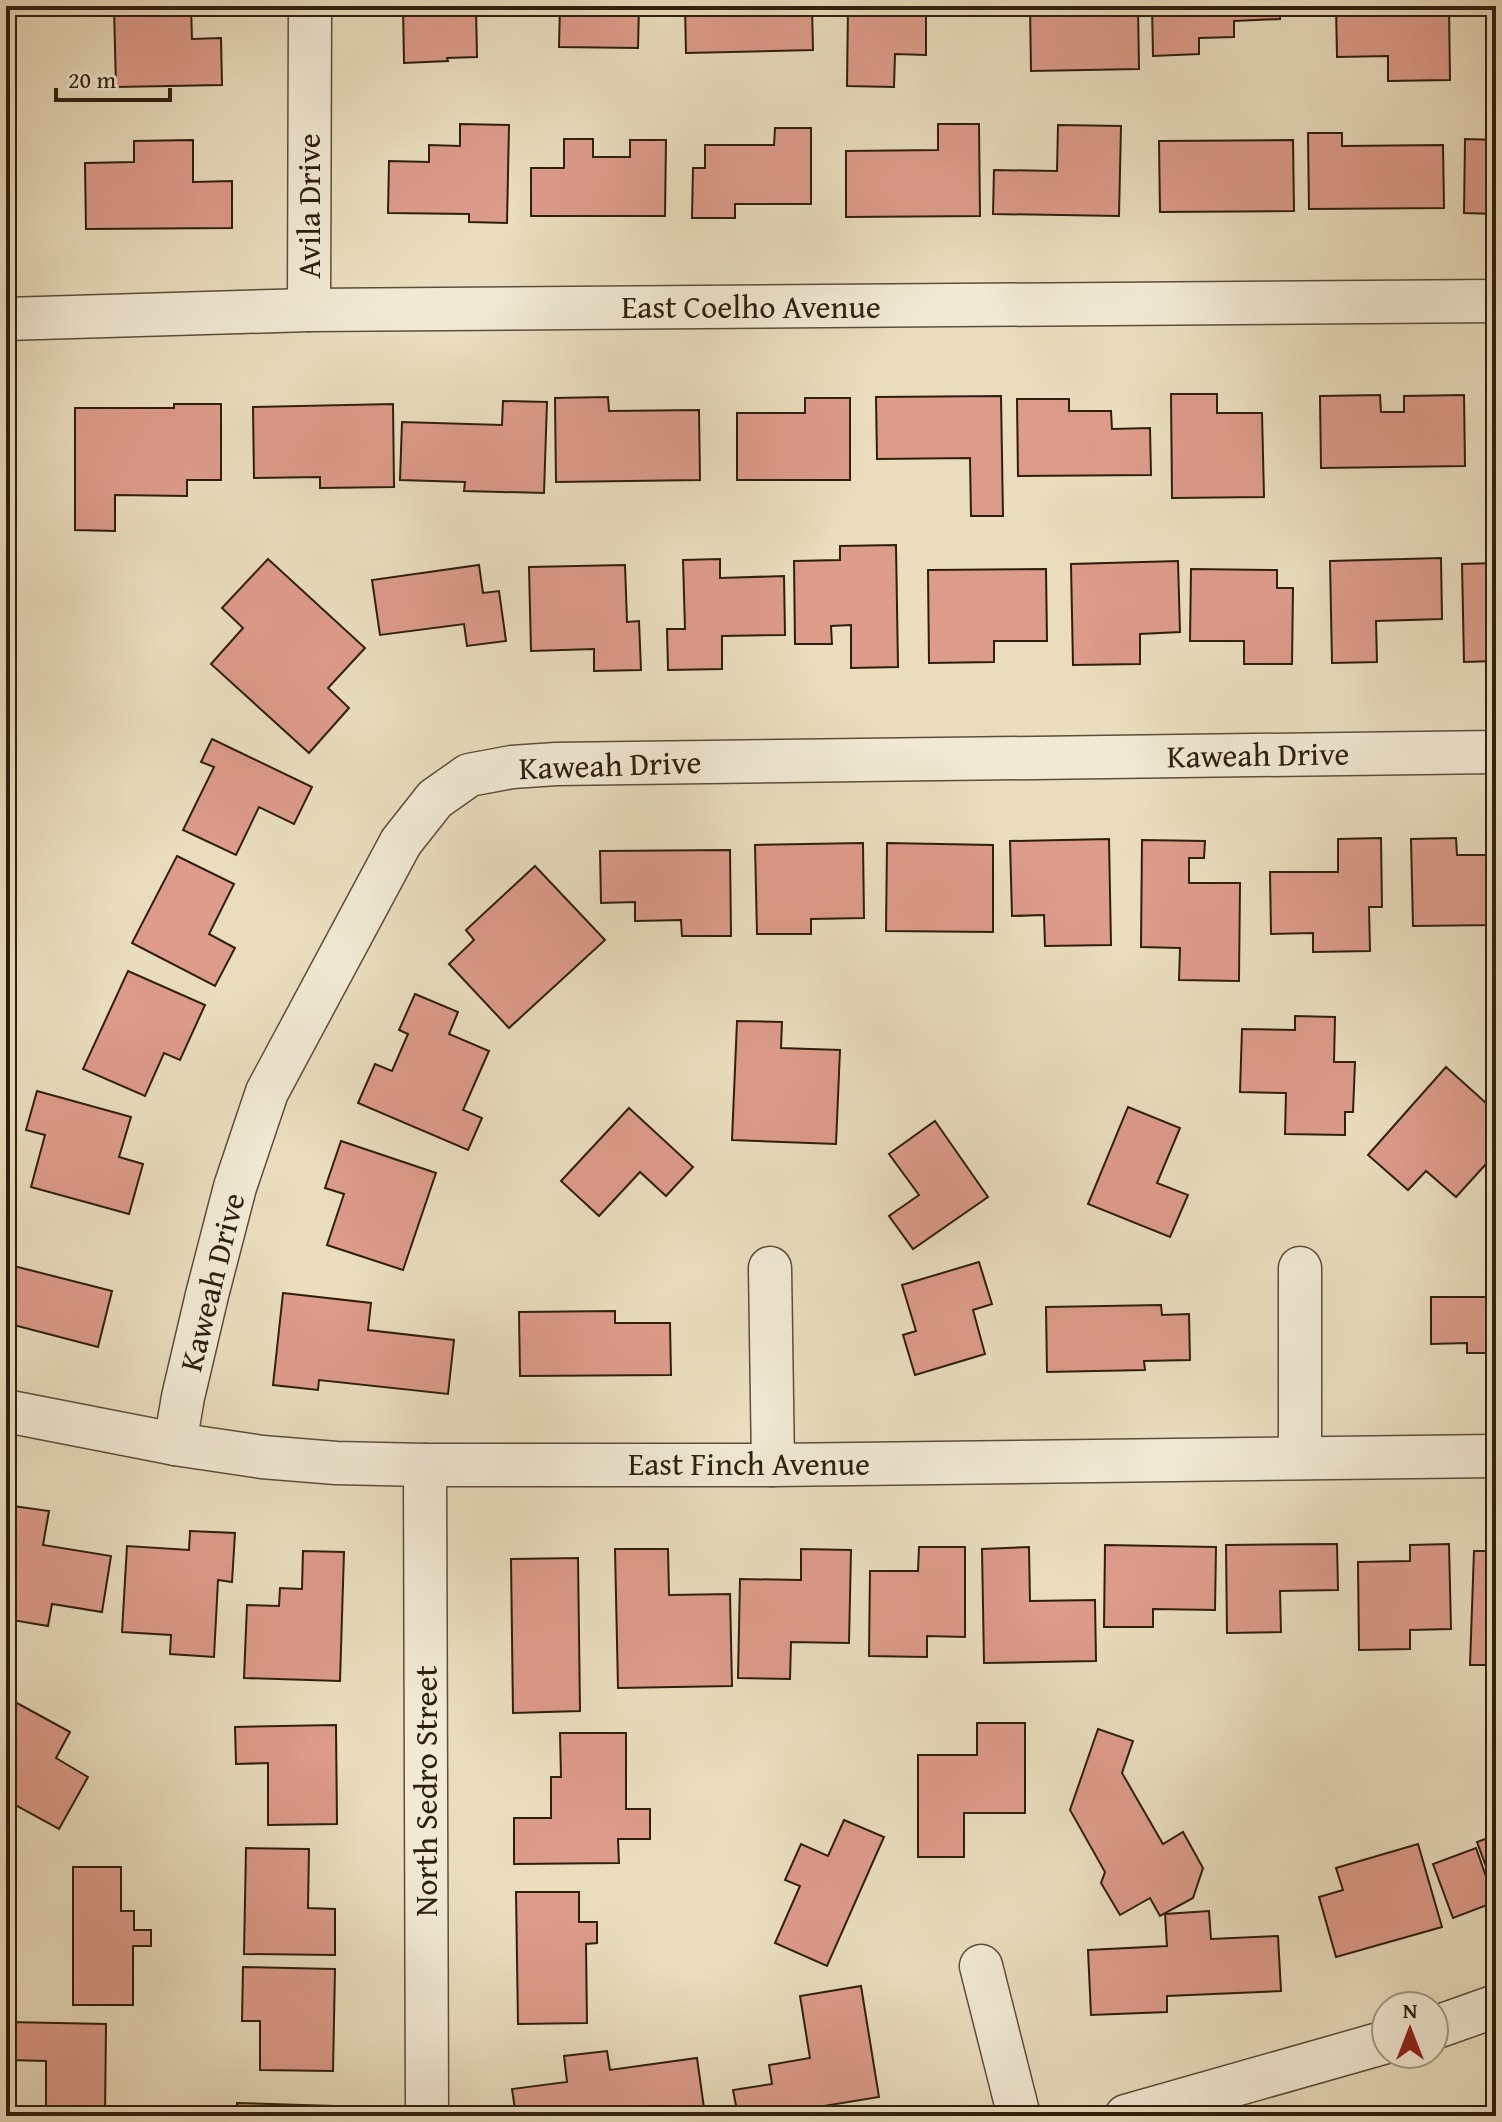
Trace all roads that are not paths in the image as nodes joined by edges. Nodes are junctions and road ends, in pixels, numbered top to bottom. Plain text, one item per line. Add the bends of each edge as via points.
1 (310, 6) edge
2 (1496, 301) edge
3 (309, 310) junction
4 (6, 319) edge
5 (1496, 752) edge
6 (770, 1268) dead end
7 (1300, 1268) dead end
8 (6, 1411) edge
9 (175, 1444) junction
10 (1496, 1456) edge
11 (1300, 1458) junction
12 (425, 1465) junction
13 (773, 1465) junction
14 (981, 1966) dead end
15 (1496, 2006) edge
16 (1450, 2022) edge
17 (1370, 2047) edge
18 (427, 2116) edge
19 (1019, 2116) edge
20 (1126, 2116) edge

1 - 3 street, Avila Drive
2 - 3 street, East Coelho Avenue
3 - 4 street, East Coelho Avenue
5 - 9 street, Kaweah Drive via 572,764 469,775 435,799 401,842 267,1092 235,1187
6 - 13 street
7 - 11 street
8 - 9 street, East Finch Avenue
9 - 12 street, East Finch Avenue via 262,1457
10 - 11 street, East Finch Avenue
11 - 13 street, East Finch Avenue
12 - 13 street, East Finch Avenue
12 - 18 street, North Sedro Street
14 - 19 street
15 - 16 street
17 - 20 street

